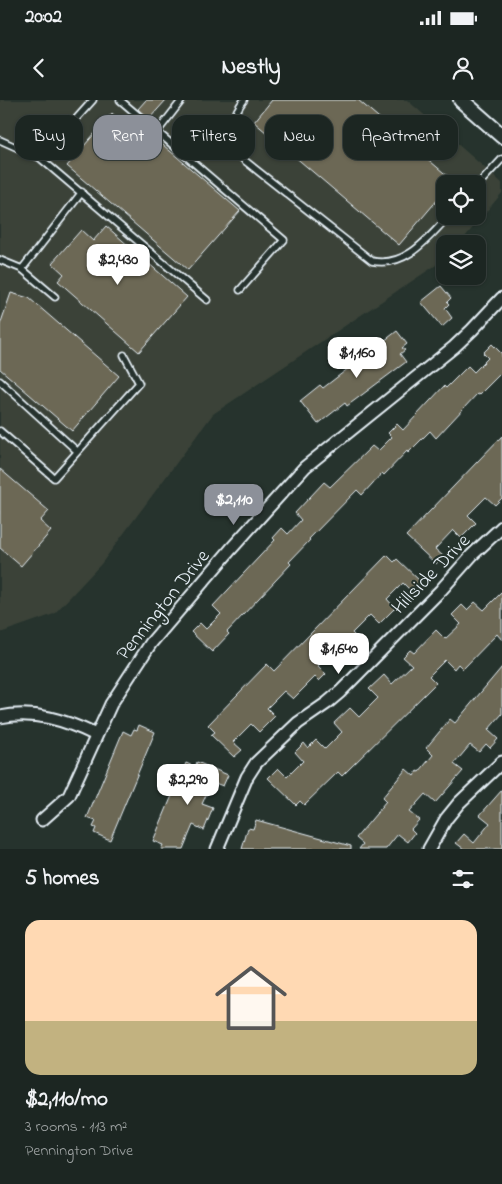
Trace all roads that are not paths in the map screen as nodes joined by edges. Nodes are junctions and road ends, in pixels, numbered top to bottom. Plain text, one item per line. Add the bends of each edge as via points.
1 (93, 100) edge
2 (120, 100) edge
3 (182, 100) edge
4 (461, 100) edge
5 (241, 101) edge
6 (80, 115) edge
7 (138, 115) edge
8 (162, 126) edge
9 (162, 134) edge
10 (502, 136) edge
11 (0, 140) edge
12 (502, 159) edge
13 (486, 176) edge
14 (82, 192) junction
15 (440, 225) edge
16 (0, 260) edge
17 (22, 269) junction
18 (240, 290) dead end
19 (55, 297) dead end
20 (502, 298) edge
21 (207, 300) dead end
22 (124, 355) dead end
23 (0, 381) edge
24 (0, 431) edge
25 (78, 451) junction
26 (502, 527) edge
27 (0, 717) edge
28 (96, 736) junction
29 (502, 762) edge
30 (42, 820) dead end
31 (217, 849) edge
32 (429, 849) edge

1 - 6 lane
2 - 7 lane
3 - 8 lane
4 - 10 street
5 - 15 lane via 231,127 232,146 244,160 372,261 395,261 415,251
9 - 18 lane via 284,240
11 - 14 lane via 40,158
12 - 13 lane
14 - 17 lane
14 - 21 lane
16 - 17 lane
17 - 19 lane
20 - 28 street, Pennington Drive via 454,347 305,467 151,643 120,687
22 - 25 lane via 139,383
23 - 25 lane
24 - 25 lane via 54,478
26 - 31 street, Hillside Drive via 340,692 298,723 256,763
27 - 28 street via 18,714 50,718
28 - 30 street, Pennington Drive via 69,796
29 - 32 street via 459,803

